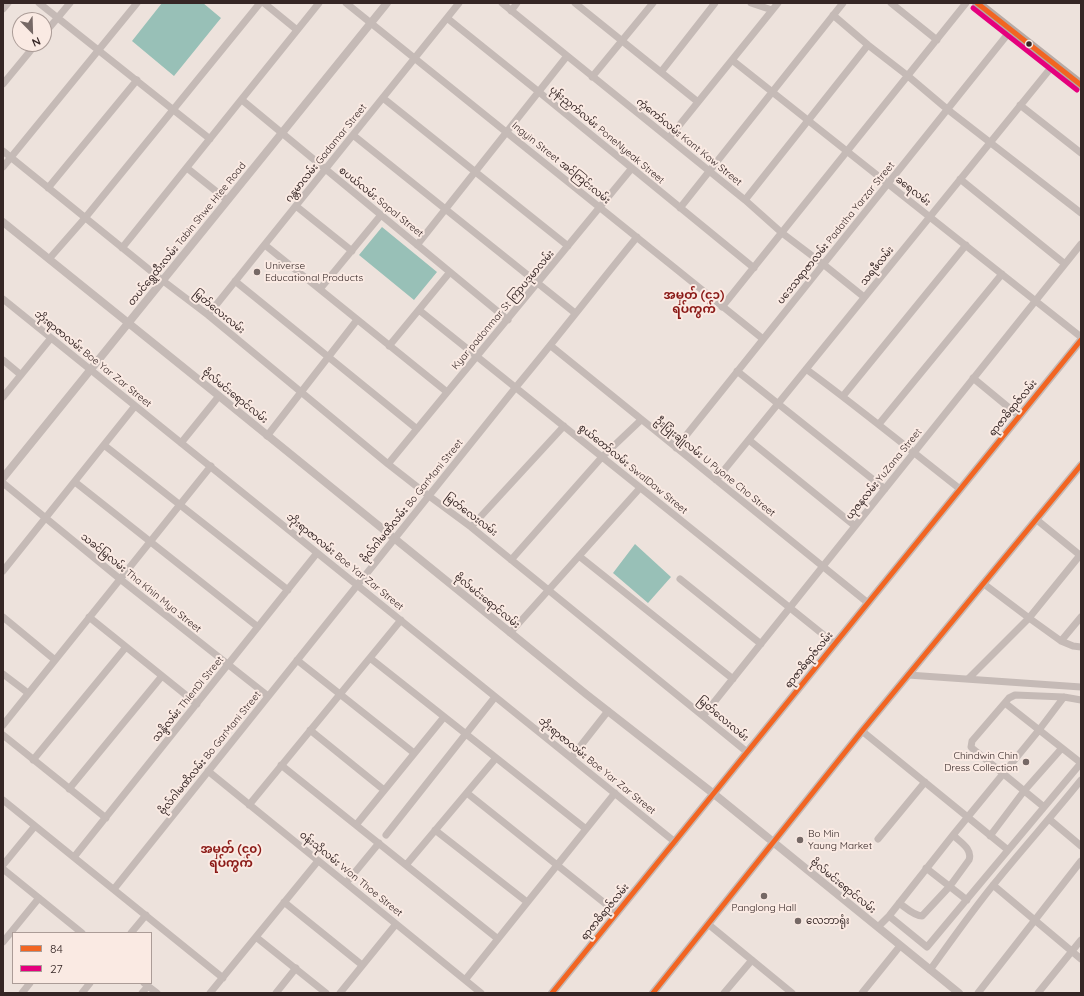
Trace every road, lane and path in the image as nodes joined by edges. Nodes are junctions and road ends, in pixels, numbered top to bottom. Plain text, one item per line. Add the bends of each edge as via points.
1 (8, 3) edge
2 (39, 3) edge
3 (70, 3) edge
4 (136, 3) edge
5 (260, 3) edge
6 (264, 3) edge
7 (319, 3) edge
8 (346, 3) edge
9 (386, 3) edge
10 (459, 3) edge
11 (502, 3) edge
12 (517, 3) edge
13 (574, 3) edge
14 (653, 3) edge
15 (715, 3) edge
16 (751, 3) edge
17 (778, 3) edge
18 (842, 3) edge
19 (890, 3) edge
20 (966, 3) edge
21 (977, 3) edge
22 (3, 9) edge
23 (772, 10) junction
24 (511, 11) junction
25 (833, 15) junction
26 (58, 18) junction
27 (447, 18) junction
28 (370, 23) junction
29 (52, 25) edge
30 (297, 30) junction
31 (1011, 30) junction
32 (937, 40) junction
33 (622, 41) junction
34 (868, 45) junction
35 (98, 50) junction
36 (29, 52) edge
37 (567, 56) junction
38 (414, 58) junction
39 (732, 60) junction
40 (1054, 64) junction
41 (661, 72) junction
42 (908, 76) junction
43 (592, 77) junction
44 (137, 80) junction
45 (3, 84) edge
46 (1081, 85) edge
47 (539, 92) junction
48 (772, 92) junction
49 (383, 98) junction
50 (242, 100) junction
51 (698, 102) junction
52 (1020, 105) junction
53 (947, 109) junction
54 (174, 110) junction
55 (808, 120) junction
56 (507, 132) junction
57 (281, 133) junction
58 (353, 135) junction
59 (669, 138) junction
60 (210, 139) junction
61 (990, 142) junction
62 (3, 151) edge
63 (847, 152) junction
64 (1081, 154) edge
65 (11, 158) junction
66 (3, 167) edge
67 (186, 168) junction
68 (632, 168) junction
69 (325, 170) junction
70 (709, 171) junction
71 (475, 172) junction
72 (960, 179) junction
73 (888, 184) junction
74 (48, 188) junction
75 (227, 200) junction
76 (745, 200) junction
77 (296, 206) junction
78 (600, 208) junction
79 (680, 208) junction
80 (445, 209) junction
81 (1081, 214) edge
82 (381, 215) junction
83 (930, 217) junction
84 (85, 218) junction
85 (3, 222) edge
86 (782, 233) junction
87 (637, 237) junction
88 (1081, 244) edge
89 (264, 245) junction
90 (417, 245) junction
91 (568, 246) junction
92 (966, 246) junction
93 (122, 248) junction
94 (352, 251) junction
95 (49, 259) junction
96 (823, 264) junction
97 (1065, 264) junction
98 (754, 268) junction
99 (450, 272) junction
100 (1002, 274) junction
101 (162, 280) junction
102 (235, 281) junction
103 (538, 283) junction
104 (320, 290) junction
105 (864, 297) junction
106 (3, 298) edge
107 (1036, 301) junction
108 (722, 307) junction
109 (419, 310) junction
110 (575, 314) junction
111 (208, 315) junction
112 (357, 320) junction
113 (508, 320) junction
114 (128, 323) junction
115 (51, 338) junction
116 (1081, 338) edge
117 (763, 339) junction
118 (389, 346) junction
119 (551, 346) junction
120 (477, 356) junction
121 (328, 357) junction
122 (3, 360) edge
123 (91, 369) junction
124 (806, 369) junction
125 (737, 371) junction
126 (21, 375) junction
127 (973, 378) junction
128 (516, 388) junction
129 (301, 392) junction
130 (447, 392) junction
131 (219, 396) junction
132 (843, 396) junction
133 (3, 397) edge
134 (778, 404) junction
135 (135, 406) junction
136 (1019, 416) junction
137 (641, 420) junction
138 (879, 424) junction
139 (564, 426) junction
140 (417, 429) junction
141 (267, 436) junction
142 (749, 440) junction
143 (181, 443) junction
144 (104, 445) junction
145 (676, 448) junction
146 (914, 453) junction
147 (602, 457) junction
148 (388, 464) junction
149 (1081, 465) edge
150 (211, 466) junction
151 (3, 478) edge
152 (716, 480) junction
153 (75, 482) junction
154 (3, 484) edge
155 (640, 488) junction
156 (885, 489) junction
157 (960, 489) junction
158 (429, 496) junction
159 (180, 505) junction
160 (46, 518) junction
161 (1037, 520) junction
162 (855, 526) junction
163 (471, 527) junction
164 (394, 539) junction
165 (150, 541) junction
166 (318, 553) junction
167 (1081, 555) edge
168 (579, 556) junction
169 (511, 560) junction
170 (823, 566) junction
171 (3, 571) edge
172 (120, 579) junction
173 (680, 579) dead end
174 (984, 584) junction
175 (357, 585) junction
176 (288, 590) junction
177 (548, 590) junction
178 (868, 603) junction
179 (790, 608) junction
180 (3, 617) edge
181 (89, 617) junction
182 (1081, 617) edge
183 (1029, 618) junction
184 (400, 620) junction
185 (258, 627) junction
186 (510, 633) junction
187 (1061, 641) junction
188 (761, 644) junction
189 (835, 644) junction
190 (1081, 646) edge
191 (126, 647) junction
192 (370, 658) junction
193 (55, 660) junction
194 (297, 660) junction
195 (228, 665) junction
196 (3, 674) edge
197 (908, 675) junction
198 (162, 676) junction
199 (733, 679) junction
200 (968, 679) junction
201 (1081, 688) edge
202 (28, 693) junction
203 (340, 694) junction
204 (268, 696) junction
205 (495, 697) junction
206 (1064, 697) junction
207 (1081, 700) edge
208 (1005, 703) junction
209 (196, 704) junction
210 (608, 711) junction
211 (703, 716) junction
212 (444, 717) junction
213 (3, 724) edge
214 (310, 730) junction
215 (1039, 730) junction
216 (862, 731) junction
217 (466, 734) junction
218 (3, 736) edge
219 (1062, 748) junction
220 (747, 752) junction
221 (414, 753) junction
222 (496, 758) junction
223 (571, 758) junction
224 (33, 760) junction
225 (1081, 763) edge
226 (281, 765) junction
227 (208, 771) junction
228 (1003, 774) junction
229 (1081, 780) edge
230 (925, 782) junction
231 (69, 789) junction
232 (384, 790) junction
233 (1024, 791) junction
234 (467, 793) junction
235 (615, 793) junction
236 (719, 798) junction
237 (3, 800) edge
238 (249, 804) junction
239 (1044, 807) junction
240 (968, 817) junction
241 (106, 818) junction
242 (1049, 819) junction
243 (356, 825) junction
244 (35, 826) junction
245 (586, 829) junction
246 (435, 830) junction
247 (386, 835) dead end
248 (953, 835) junction
249 (990, 836) junction
250 (878, 839) dead end
251 (770, 840) junction
252 (674, 842) junction
253 (379, 843) junction
254 (1081, 846) edge
255 (1008, 850) junction
256 (74, 857) junction
257 (318, 861) junction
258 (1081, 861) edge
259 (3, 865) edge
260 (406, 865) junction
261 (557, 865) junction
262 (926, 868) junction
263 (3, 869) edge
264 (346, 883) junction
265 (993, 885) junction
266 (950, 886) junction
267 (114, 889) junction
268 (39, 898) junction
269 (967, 900) junction
270 (284, 902) junction
271 (527, 902) junction
272 (899, 903) junction
273 (617, 913) junction
274 (146, 915) junction
275 (889, 916) junction
276 (1035, 920) junction
277 (396, 924) junction
278 (708, 924) junction
279 (878, 927) junction
280 (73, 930) edge
281 (132, 932) edge
282 (256, 936) junction
283 (498, 939) junction
284 (1081, 940) edge
285 (3, 942) edge
286 (900, 946) junction
287 (1072, 951) junction
288 (1081, 958) edge
289 (752, 960) junction
290 (362, 965) junction
291 (296, 968) junction
292 (930, 970) junction
293 (223, 978) junction
294 (465, 980) junction
295 (29, 984) edge
296 (89, 984) edge
297 (146, 984) edge
298 (784, 990) edge
299 (866, 992) edge
300 (22, 993) edge
301 (82, 993) edge
302 (142, 993) edge
303 (157, 993) edge
304 (210, 993) edge
305 (276, 993) edge
306 (326, 993) edge
307 (340, 993) edge
308 (481, 993) edge
309 (552, 993) edge
310 (653, 993) edge
311 (724, 993) edge
312 (792, 993) edge
313 (959, 993) edge
314 (978, 993) edge
315 (1038, 993) edge

1 - 22 street
2 - 26 street
3 - 26 street
4 - 35 street
5 - 54 street
6 - 30 street
7 - 30 street
8 - 28 street, Ingyin Street အင်ကြင်းလမ်း
9 - 28 street, တပင်ရွှေထီးလမ်း Tabin Shwe Htee Road
10 - 27 street, ဂန္တမာလမ်း Gadamar Street
11 - 24 street, ကံ့ကော်လမ်း Kant Kaw Street
12 - 24 street
13 - 33 street
14 - 33 street
15 - 41 street
16 - 23 street
17 - 23 street
18 - 25 street
19 - 32 street
20 - 32 street
21 - 31 main road
23 - 39 street
24 - 37 street, ကံ့ကော်လမ်း Kant Kaw Street
25 - 34 street
25 - 48 street
26 - 29 street
26 - 35 street
27 - 38 street, ဂန္တမာလမ်း Gadamar Street
27 - 47 street, ပုန်းညှက်လမ်း PoneNyeak Street
28 - 38 street, Ingyin Street အင်ကြင်းလမ်း
28 - 57 street, တပင်ရွှေထီးလမ်း Tabin Shwe Htee Road
30 - 50 street
31 - 40 main road
31 - 53 street, ပဒေသရာဇာလမ်း Padatha Yarzar Street
32 - 42 street
33 - 41 street
33 - 43 street
34 - 42 street
34 - 55 street
35 - 44 street
35 - 65 street
36 - 45 street
37 - 43 street, ကံ့ကော်လမ်း Kant Kaw Street
37 - 47 street
38 - 49 street, ဂန္တမာလမ်း Gadamar Street
38 - 56 street, Ingyin Street အင်ကြင်းလမ်း
39 - 48 street, ခရေလမ်း
39 - 51 street
40 - 46 main road
40 - 52 street, သရဖီလမ်း
41 - 51 street
42 - 53 street
42 - 63 street
43 - 59 street, ကံ့ကော်လမ်း Kant Kaw Street
44 - 54 street
44 - 74 street
47 - 56 street
47 - 68 street, ပုန်းညှက်လမ်း PoneNyeak Street
48 - 55 street, ခရေလမ်း
48 - 70 street
49 - 58 street, ဂန္တမာလမ်း Gadamar Street
49 - 71 street
50 - 57 street, စပယ်လမ်း Sapal Street
50 - 60 street
51 - 59 street
52 - 61 street, သရဖီလမ်း
52 - 64 street
53 - 61 street
53 - 73 street, ပဒေသရာဇာလမ်း Padatha Yarzar Street
54 - 60 street
54 - 84 street
55 - 63 street, ခရေလမ်း
55 - 76 street
56 - 71 street
56 - 78 street, Ingyin Street အင်ကြင်းလမ်း
57 - 69 street, စပယ်လမ်း Sapal Street
57 - 75 street, တပင်ရွှေထီးလမ်း Tabin Shwe Htee Road
58 - 69 street, ဂန္တမာလမ်း Gadamar Street
58 - 80 street
59 - 70 street, ကံ့ကော်လမ်း Kant Kaw Street
60 - 67 street
61 - 72 street, သရဖီလမ်း
61 - 81 street
62 - 65 street, မြတ်လေးလမ်း
63 - 73 street, ခရေလမ်း
63 - 86 street
65 - 66 street
65 - 74 street, မြတ်လေးလမ်း
67 - 75 street
67 - 93 street
68 - 78 street, Kyar padonmar St ကြာပဒုမာလမ်း
68 - 79 street, ပုန်းညှက်လမ်း PoneNyeak Street
69 - 77 street, ဂန္တမာလမ်း Gadamar Street
69 - 82 street, စပယ်လမ်း Sapal Street
70 - 76 street, ကံ့ကော်လမ်း Kant Kaw Street
70 - 79 street
71 - 80 street
71 - 91 street
72 - 83 street, သရဖီလမ်း
72 - 97 street
73 - 83 street, ခရေလမ်း
73 - 96 street, ပဒေသရာဇာလမ်း Padatha Yarzar Street
74 - 84 street, မြတ်လေးလမ်း
75 - 101 street, တပင်ရွှေထီးလမ်း Tabin Shwe Htee Road
76 - 86 street, ကံ့ကော်လမ်း Kant Kaw Street
77 - 89 street, ဂန္တမာလမ်း Gadamar Street
77 - 94 street
78 - 87 street, Ingyin Street အင်ကြင်းလမ်း
78 - 91 street, Kyar padonmar St ကြာပဒုမာလမ်း
79 - 98 street, ပုန်းညှက်လမ်း PoneNyeak Street
80 - 90 street
80 - 103 street
82 - 90 street, စပယ်လမ်း Sapal Street
82 - 94 street
83 - 92 street, ခရေလမ်း
83 - 105 street, သရဖီလမ်း
84 - 93 street, မြတ်လေးလမ်း
84 - 95 street
85 - 95 street, ဗိုလ်မင်းရောင်လမ်း
86 - 96 street, ကံ့ကော်လမ်း Kant Kaw Street
86 - 98 street
87 - 108 street, Ingyin Street အင်ကြင်းလမ်း
87 - 110 street, ဗိုလ်ဂါမဏိလမ်း Bo GarMani Street
88 - 97 street, ယုဇနလမ်း YuZana Street
89 - 102 street, ဂန္တမာလမ်း Gadamar Street
89 - 104 street
90 - 99 street, စပယ်လမ်း Sapal Street
91 - 103 street, Kyar padonmar St ကြာပဒုမာလမ်း
92 - 100 street, ခရေလမ်း
92 - 132 street
93 - 101 street, မြတ်လေးလမ်း
94 - 104 street
95 - 114 street, ဗိုလ်မင်းရောင်လမ်း
96 - 105 street, ကံ့ကော်လမ်း Kant Kaw Street
96 - 117 street, ပဒေသရာဇာလမ်း Padatha Yarzar Street
97 - 107 street, ယုဇနလမ်း YuZana Street
98 - 108 street
99 - 109 street
99 - 113 street, စပယ်လမ်း Sapal Street
100 - 107 street, ခရေလမ်း
100 - 138 street
101 - 111 street, မြတ်လေးလမ်း
101 - 114 street, တပင်ရွှေထီးလမ်း Tabin Shwe Htee Road
102 - 111 street, ဂန္တမာလမ်း Gadamar Street
102 - 121 street
103 - 110 street
103 - 113 street, Kyar padonmar St ကြာပဒုမာလမ်း
104 - 112 street
105 - 124 street, သရဖီလမ်း
106 - 115 street, ဘိုးရာဇာလမ်း Boe Yar Zar Street
107 - 116 street, ခရေလမ်း
107 - 127 street, ယုဇနလမ်း YuZana Street
108 - 117 street, Ingyin Street အင်ကြင်းလမ်း
109 - 118 street
109 - 120 street, စွယ်တော်လမ်း SwalDaw Street
110 - 119 street, ဗိုလ်ဂါမဏိလမ်း Bo GarMani Street
111 - 129 street, မြတ်လေးလမ်း
112 - 118 street
112 - 121 street
113 - 120 street, Kyar padonmar St ကြာပဒုမာလမ်း
114 - 123 street, တပင်ရွှေထီးလမ်း Tabin Shwe Htee Road
114 - 131 street, ဗိုလ်မင်းရောင်လမ်း
115 - 123 street, ဘိုးရာဇာလမ်း Boe Yar Zar Street
115 - 126 street
116 - 136 street, ရာဇာဓိရာဇ်လမ်း
117 - 125 street, ပဒေသရာဇာလမ်း Padatha Yarzar Street
118 - 130 street
119 - 128 street, ဗိုလ်ဂါမဏိလမ်း Bo GarMani Street
119 - 137 street, ဦးပြုံးချိုလမ်း U Pyone Cho Street
120 - 128 street, စွယ်တော်လမ်း SwalDaw Street
120 - 130 street, Kyar padonmar St ကြာပဒုမာလမ်း
121 - 129 street
121 - 140 street
122 - 126 street
123 - 135 street, ဘိုးရာဇာလမ်း Boe Yar Zar Street
123 - 151 street, တပင်ရွှေထီးလမ်း Tabin Shwe Htee Road
124 - 132 street
124 - 134 street, သရဖီလမ်း
125 - 134 street
125 - 145 street, ပဒေသရာဇာလမ်း Padatha Yarzar Street
126 - 133 street
127 - 136 street
127 - 146 street, ယုဇနလမ်း YuZana Street
128 - 139 street, စွယ်တော်လမ်း SwalDaw Street
128 - 158 street, ဗိုလ်ဂါမဏိလမ်း Bo GarMani Street
129 - 141 street
129 - 148 street, မြတ်လေးလမ်း
130 - 140 street, Kyar padonmar St ကြာပဒုမာလမ်း
131 - 141 street, ဗိုလ်မင်းရောင်လမ်း
131 - 143 street
132 - 138 street
134 - 142 street, သရဖီလမ်း
134 - 156 street
135 - 143 street, ဘိုးရာဇာလမ်း Boe Yar Zar Street
135 - 144 street
136 - 157 street, ရာဇာဓိရာဇ်လမ်း
137 - 145 street, ဦးပြုံးချိုလမ်း U Pyone Cho Street
137 - 147 street
138 - 146 street
139 - 147 street, စွယ်တော်လမ်း SwalDaw Street
139 - 163 street
140 - 148 street, Kyar padonmar St ကြာပဒုမာလမ်း
141 - 164 street, ဗိုလ်မင်းရောင်လမ်း
142 - 152 street, သရဖီလမ်း
142 - 162 street
143 - 150 street, ဘိုးရာဇာလမ်း Boe Yar Zar Street
144 - 153 street
144 - 159 street
145 - 152 street, ဦးပြုံးချိုလမ်း U Pyone Cho Street
146 - 156 street, ယုဇနလမ်း YuZana Street
146 - 157 street
147 - 155 street, စွယ်တော်လမ်း SwalDaw Street
147 - 169 street
148 - 158 street, မြတ်လေးလမ်း
149 - 161 street
150 - 159 street
150 - 166 street, ဘိုးရာဇာလမ်း Boe Yar Zar Street
152 - 170 street, ဦးပြုံးချိုလမ်း U Pyone Cho Street
153 - 160 street
153 - 165 street
154 - 160 street, သခင်မြလမ်း Tha Khin Mya Street
155 - 168 street
155 - 179 street, စွယ်တော်လမ်း SwalDaw Street
156 - 162 street, ယုဇနလမ်း YuZana Street
157 - 178 street, ရာဇာဓိရာဇ်လမ်း
158 - 163 street, မြတ်လေးလမ်း
158 - 164 street, ဗိုလ်ဂါမဏိလမ်း Bo GarMani Street
159 - 165 street
159 - 176 street
160 - 171 street
160 - 172 street, သခင်မြလမ်း Tha Khin Mya Street
161 - 167 street
161 - 174 street
162 - 170 street, ယုဇနလမ်း YuZana Street
163 - 169 street, မြတ်လေးလမ်း
164 - 175 street, ဗိုလ်ဂါမဏိလမ်း Bo GarMani Street
164 - 186 street, ဗိုလ်မင်းရောင်လမ်း
165 - 172 street
165 - 185 street
166 - 175 street, ဘိုးရာဇာလမ်း Boe Yar Zar Street
166 - 176 street, သန္ဒိလမ်း ThienDi Street
167 - 183 street
168 - 177 street
168 - 199 street
169 - 177 street, မြတ်လေးလမ်း
170 - 178 street, ဦးပြုံးချိုလမ်း U Pyone Cho Street
170 - 179 street, ယုဇနလမ်း YuZana Street
172 - 181 street
172 - 195 street, သခင်မြလမ်း Tha Khin Mya Street
173 - 188 street
174 - 183 street
174 - 197 street
175 - 184 street, ဘိုးရာဇာလမ်း Boe Yar Zar Street
175 - 194 street, ဗိုလ်ဂါမဏိလမ်း Bo GarMani Street
176 - 185 street, သန္ဒိလမ်း ThienDi Street
177 - 186 street
177 - 211 street, မြတ်လေးလမ်း
178 - 189 street, ရာဇာဓိရာဇ်လမ်း
179 - 188 street, ယုဇနလမ်း YuZana Street
179 - 189 street, စွယ်တော်လမ်း SwalDaw Street
180 - 193 street
181 - 191 street
181 - 193 street
182 - 187 street
183 - 187 street
183 - 200 street
184 - 192 street
184 - 205 street, ဘိုးရာဇာလမ်း Boe Yar Zar Street
185 - 195 street, သန္ဒိလမ်း ThienDi Street
186 - 210 street, ဗိုလ်မင်းရောင်လမ်း
187 - 190 street
188 - 199 street, ယုဇနလမ်း YuZana Street
189 - 220 street, ရာဇာဓိရာဇ်လမ်း
191 - 198 street
191 - 224 street
192 - 203 street
192 - 212 street
193 - 202 street
194 - 203 street
194 - 204 street, ဗိုလ်ဂါမဏိလမ်း Bo GarMani Street
195 - 204 street, သခင်မြလမ်း Tha Khin Mya Street
195 - 209 street, သန္ဒိလမ်း ThienDi Street
196 - 202 street
197 - 200 street
197 - 216 street
198 - 209 street
198 - 231 street
199 - 211 street, ယုဇနလမ်း YuZana Street
200 - 201 street
202 - 213 street
203 - 214 street
203 - 221 street
204 - 227 street, ဗိုလ်ဂါမဏိလမ်း Bo GarMani Street
205 - 217 street
205 - 223 street, ဘိုးရာဇာလမ်း Boe Yar Zar Street
206 - 207 street
206 - 208 street via 1015,695
206 - 215 street
208 - 215 street
208 - 228 street via 971,745
209 - 241 street, သန္ဒိလမ်း ThienDi Street
210 - 223 street
210 - 236 street, ဗိုလ်မင်းရောင်လမ်း
211 - 220 street, မြတ်လေးလမ်း
212 - 217 street
212 - 221 street
214 - 226 street
214 - 232 street
215 - 219 street
215 - 228 street
216 - 230 street
216 - 251 street
217 - 222 street
217 - 247 street
218 - 224 street
219 - 225 street
219 - 233 street
220 - 236 street, ရာဇာဓိရာဇ်လမ်း
221 - 232 street
222 - 234 street
222 - 245 street
223 - 235 street, ဘိုးရာဇာလမ်း Boe Yar Zar Street
224 - 231 street
225 - 239 street
226 - 238 street
226 - 243 street
227 - 238 street, ဝန်းသိုလမ်း Won Thoe Street
227 - 267 street, ဗိုလ်ဂါမဏိလမ်း Bo GarMani Street
228 - 233 street
228 - 240 street
229 - 242 street
230 - 240 street
230 - 250 street
231 - 241 street
232 - 243 street
233 - 239 street
233 - 249 street
234 - 246 street
234 - 261 street
235 - 245 street
235 - 252 street, ဘိုးရာဇာလမ်း Boe Yar Zar Street
236 - 251 street, ဗိုလ်မင်းရောင်လမ်း
236 - 252 street, ရာဇာဓိရာဇ်လမ်း
237 - 244 street
238 - 257 street, ဝန်းသိုလမ်း Won Thoe Street
239 - 255 street
240 - 248 street
240 - 249 street
241 - 256 street, သန္ဒိလမ်း ThienDi Street
242 - 254 street
242 - 265 street
243 - 253 street
244 - 256 street
244 - 259 street
245 - 261 street
246 - 260 street
246 - 271 street
248 - 262 street
248 - 266 street via 970,855
249 - 255 street
251 - 278 street
251 - 279 street, ဗိုလ်မင်းရောင်လမ်း
252 - 273 street, ရာဇာဓိရာဇ်လမ်း
253 - 260 street
253 - 264 street
255 - 269 street
256 - 267 street
257 - 264 street, ဝန်းသိုလမ်း Won Thoe Street
257 - 270 street
258 - 276 street
260 - 283 street
261 - 271 street
261 - 273 street
262 - 266 street
262 - 272 street
263 - 268 street
264 - 277 street, ဝန်းသိုလမ်း Won Thoe Street
265 - 276 street
265 - 292 street
266 - 269 street
266 - 272 street via 922,916
267 - 274 street
268 - 280 street
268 - 285 street
269 - 275 street via 927,947
270 - 282 street
270 - 290 street
271 - 283 street
272 - 275 street
273 - 309 street, ရာဇာဓိရာဇ်လမ်း
274 - 281 street
274 - 293 street
275 - 279 street
276 - 287 street
276 - 314 street
277 - 290 street
277 - 294 street, ဝန်းသိုလမ်း Won Thoe Street
278 - 289 street
278 - 310 street
279 - 286 street, ဗိုလ်မင်းရောင်လမ်း
282 - 291 street
282 - 293 street
283 - 294 street
284 - 287 street
286 - 292 street, ဗိုလ်မင်းရောင်လမ်း
286 - 299 street
287 - 288 street
287 - 315 street
289 - 298 street
289 - 311 street
290 - 307 street
291 - 305 street
291 - 306 street
292 - 313 street, ဗိုလ်မင်းရောင်လမ်း
293 - 304 street
294 - 308 street, ဝန်းသိုလမ်း Won Thoe Street
295 - 300 street
296 - 301 street
297 - 302 street
297 - 303 street
298 - 312 street

